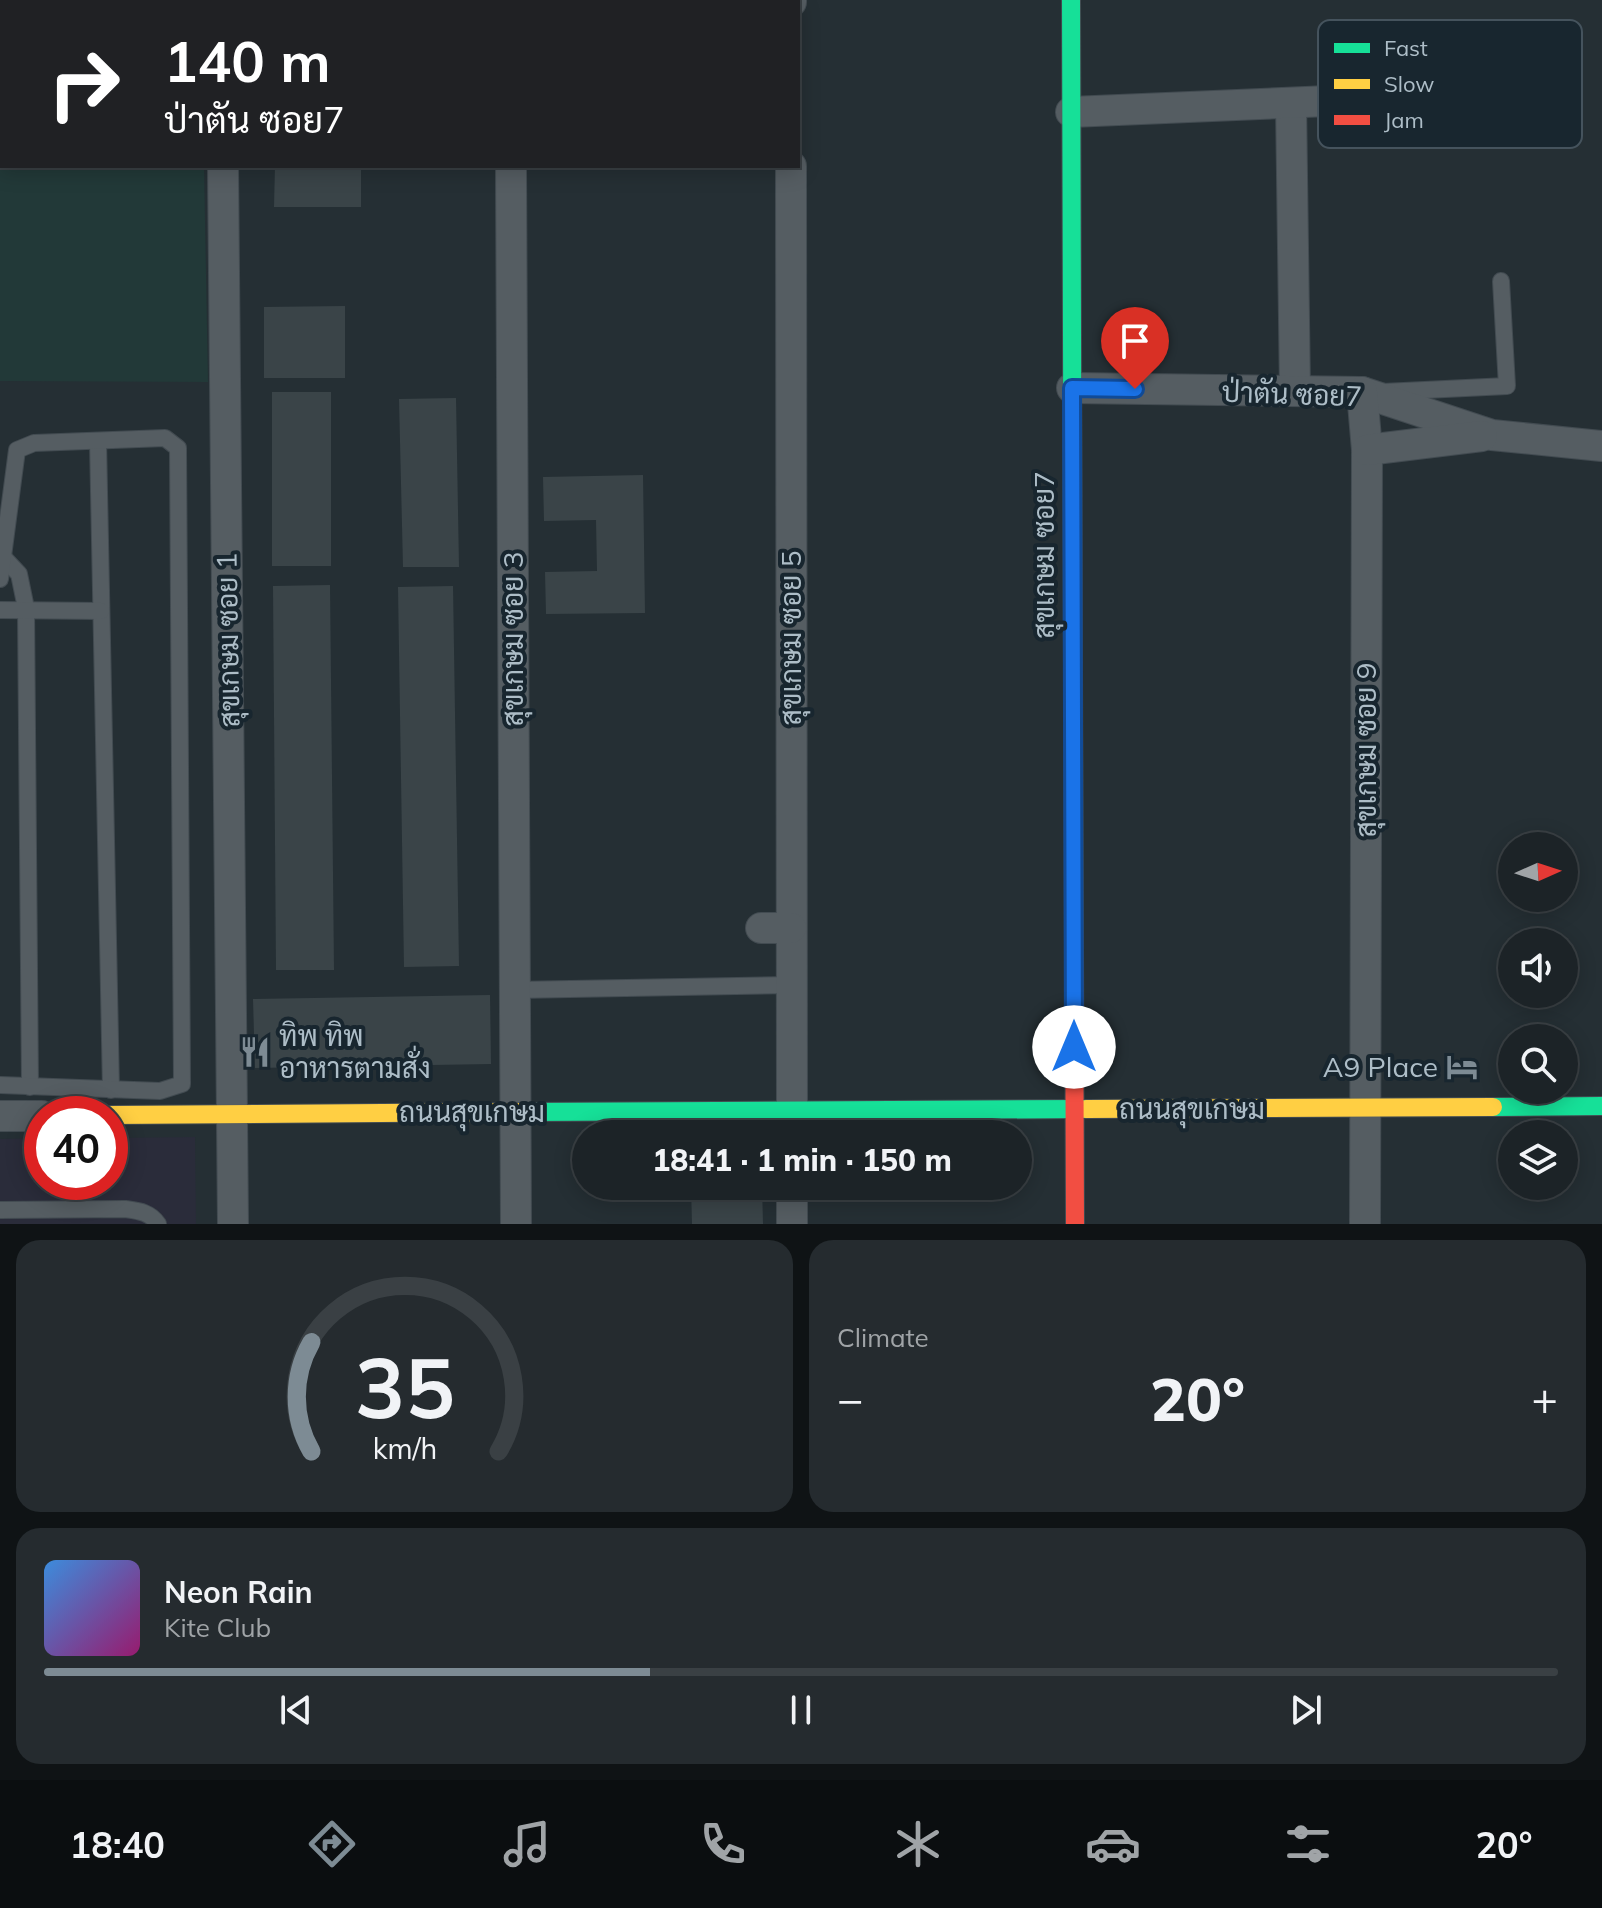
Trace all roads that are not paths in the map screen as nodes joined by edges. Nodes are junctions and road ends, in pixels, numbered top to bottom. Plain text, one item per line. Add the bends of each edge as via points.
1 (1071, 0) edge
2 (1318, 102) edge
3 (1291, 103) junction
4 (1071, 112) junction
5 (223, 168) edge
6 (511, 168) edge
7 (791, 168) edge
8 (1501, 281) dead end
9 (1072, 388) junction
10 (1295, 391) junction
11 (1362, 392) junction
12 (1492, 435) junction
13 (98, 441) junction
14 (1602, 446) edge
15 (1367, 450) junction
16 (4, 558) junction
17 (0, 579) edge
18 (26, 608) junction
19 (0, 610) edge
20 (101, 611) junction
21 (761, 928) dead end
22 (791, 928) junction
23 (792, 985) junction
24 (515, 990) junction
25 (0, 1085) edge
26 (30, 1087) junction
27 (111, 1090) junction
28 (1602, 1106) edge
29 (1364, 1108) junction
30 (1074, 1109) junction
31 (516, 1112) junction
32 (233, 1114) junction
33 (128, 1115) edge
34 (0, 1116) edge
35 (24, 1116) edge
36 (737, 1120) edge
37 (792, 1120) edge
38 (835, 1120) edge
39 (792, 1200) edge
40 (0, 1210) edge
41 (158, 1224) edge
42 (233, 1224) edge
43 (516, 1224) edge
44 (792, 1224) edge
45 (1075, 1224) edge
46 (1365, 1224) edge

1 - 4 street, สุขเกษม ซอย7
2 - 3 street
3 - 4 street
3 - 10 street
4 - 9 street, สุขเกษม ซอย7
5 - 32 street, สุขเกษม ซอย 1
6 - 24 street, สุขเกษม ซอย 3
7 - 22 street, สุขเกษม ซอย 5
8 - 11 lane via 1507,386
9 - 10 street, ป่าตัน ซอย7
9 - 30 street, สุขเกษม ซอย7
10 - 11 street, ป่าตัน ซอย7
11 - 12 street, ป่าตัน ซอย7
11 - 15 street, สุขเกษม ซอย 9
12 - 14 street, ป่าตัน ซอย7
12 - 15 street
13 - 16 lane via 34,443 17,450
13 - 20 lane
13 - 27 lane via 165,438 178,448 179,470 182,1084 160,1091
15 - 29 street, สุขเกษม ซอย 9
16 - 17 lane
16 - 18 lane via 19,574
18 - 19 lane
18 - 20 lane
18 - 26 lane
20 - 27 lane
21 - 22 street
22 - 23 street, สุขเกษม ซอย 5
23 - 24 lane
23 - 37 street, สุขเกษม ซอย 5
24 - 31 street, สุขเกษม ซอย 3
25 - 26 lane
26 - 27 lane
28 - 29 street, ถนนสุขเกษม
29 - 30 street, ถนนสุขเกษม
29 - 46 street, สุขเกษม ซอย 9
30 - 38 street, ถนนสุขเกษม
30 - 45 street, สุขเกษม ซอย7
31 - 32 street, ถนนสุขเกษม
31 - 36 street, ถนนสุขเกษม
31 - 43 street, สุขเกษม ซอย 3
32 - 33 street, ถนนสุขเกษม
32 - 42 street, สุขเกษม ซอย 1
34 - 35 street
39 - 44 street
40 - 41 lane via 125,1209 142,1211

